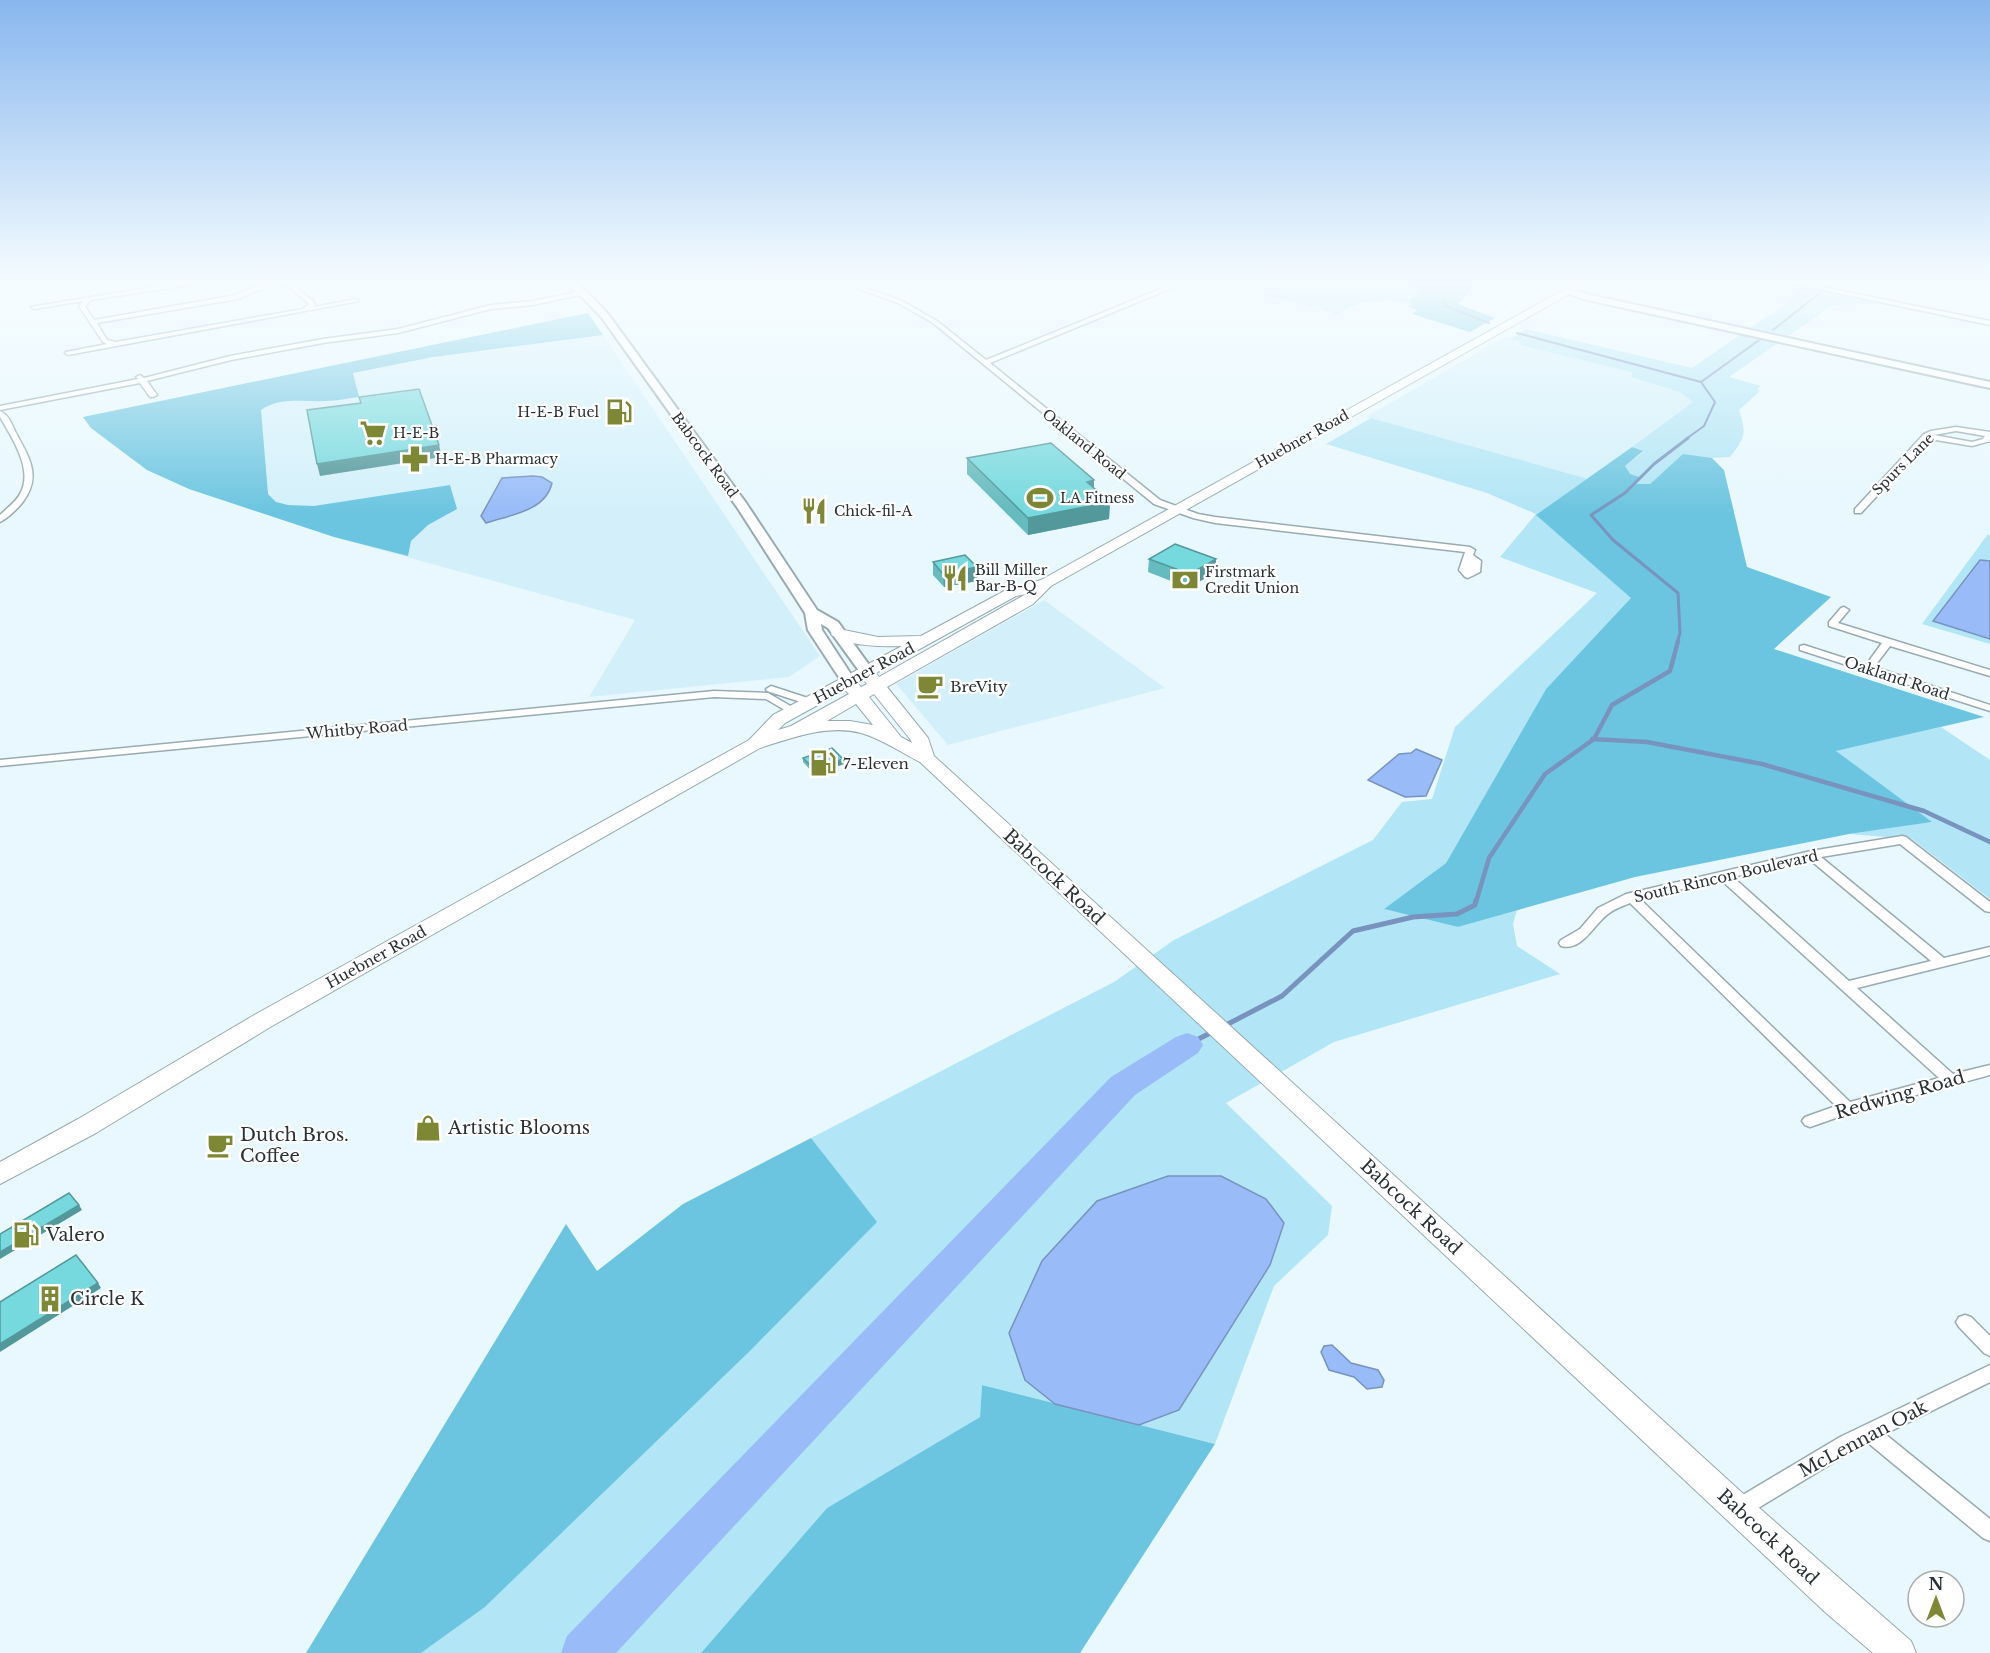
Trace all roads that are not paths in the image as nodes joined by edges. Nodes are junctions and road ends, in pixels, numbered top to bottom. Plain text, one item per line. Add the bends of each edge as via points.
1 (250, 356) edge
2 (634, 356) edge
3 (977, 356) edge
4 (1002, 356) edge
5 (1452, 356) edge
6 (1864, 356) edge
7 (1876, 356) edge
8 (985, 363) junction
9 (142, 379) junction
10 (1990, 380) edge
11 (1990, 385) edge
12 (153, 395) dead end
13 (0, 408) edge
14 (0, 413) edge
15 (1990, 434) edge
16 (1927, 436) junction
17 (1175, 509) junction
18 (1858, 511) dead end
19 (0, 519) edge
20 (1470, 554) dead end
21 (1046, 583) junction
22 (1844, 610) dead end
23 (812, 613) junction
24 (839, 633) junction
25 (928, 639) junction
26 (1888, 642) junction
27 (1804, 648) dead end
28 (1868, 669) junction
29 (1990, 673) edge
30 (872, 679) junction
31 (854, 688) junction
32 (714, 694) junction
33 (802, 707) junction
34 (1990, 708) edge
35 (797, 730) junction
36 (754, 744) junction
37 (897, 744) junction
38 (926, 758) junction
39 (0, 763) edge
40 (1811, 855) junction
41 (1723, 875) junction
42 (1631, 897) junction
43 (1990, 909) edge
44 (1566, 944) dead end
45 (1990, 951) edge
46 (1941, 962) junction
47 (1847, 986) junction
48 (1990, 1070) edge
49 (1950, 1080) junction
50 (1847, 1108) junction
51 (1810, 1121) dead end
52 (0, 1173) edge
53 (1965, 1322) dead end
54 (1990, 1348) edge
55 (1990, 1373) edge
56 (1870, 1433) junction
57 (1738, 1510) junction
58 (1990, 1531) edge
59 (1899, 1653) edge

1 - 9 street
2 - 23 main road, Babcock Road via 742,506
3 - 8 street, Oakland Road
4 - 8 street
5 - 17 main road, Huebner Road
6 - 11 main road
7 - 10 main road
8 - 17 street, Oakland Road via 1152,499
9 - 12 street
9 - 13 street
14 - 19 street via 28,467 30,481 24,496
15 - 16 street, Spurs Lane via 1949,429
15 - 16 street via 1986,441 1972,444
16 - 18 street, Spurs Lane
17 - 20 street, Oakland Road via 1215,520
17 - 21 main road, Huebner Road
21 - 25 main road, Huebner Road via 1011,593
21 - 30 main road, Huebner Road via 1027,602
22 - 26 street via 1832,624
23 - 24 main road, Babcock Road via 834,625
23 - 31 main road, Babcock Road via 815,630
24 - 25 main road via 878,642
24 - 30 main road, Babcock Road
25 - 30 main road, Huebner Road
26 - 28 street
26 - 29 street
27 - 28 street, Oakland Road
28 - 34 street, Oakland Road
30 - 31 main road, Huebner Road
30 - 38 main road, Babcock Road via 919,738
31 - 33 main road, Huebner Road
31 - 35 main road, Huebner Road
31 - 37 main road, Babcock Road
32 - 33 street, Whitby Road via 768,696
32 - 33 street, Whitby Road via 730,689 765,688
32 - 39 street, Whitby Road
33 - 36 main road, Huebner Road via 779,719
35 - 36 main road, Huebner Road
35 - 37 main road via 858,727
36 - 52 main road, Huebner Road
37 - 38 main road, Babcock Road
38 - 57 main road, Babcock Road
40 - 41 street, South Rincon Boulevard
40 - 43 street, South Rincon Boulevard via 1902,840
40 - 46 street
41 - 42 street, South Rincon Boulevard
41 - 47 street
42 - 44 street, South Rincon Boulevard via 1603,911 1585,932
42 - 50 street
45 - 46 street
46 - 47 street
47 - 49 street
48 - 49 street, Redwing Road
49 - 50 street, Redwing Road
50 - 51 street, Redwing Road
53 - 54 street
55 - 56 street, McLennan Oak
56 - 57 street, McLennan Oak
56 - 58 street
57 - 59 main road, Babcock Road

